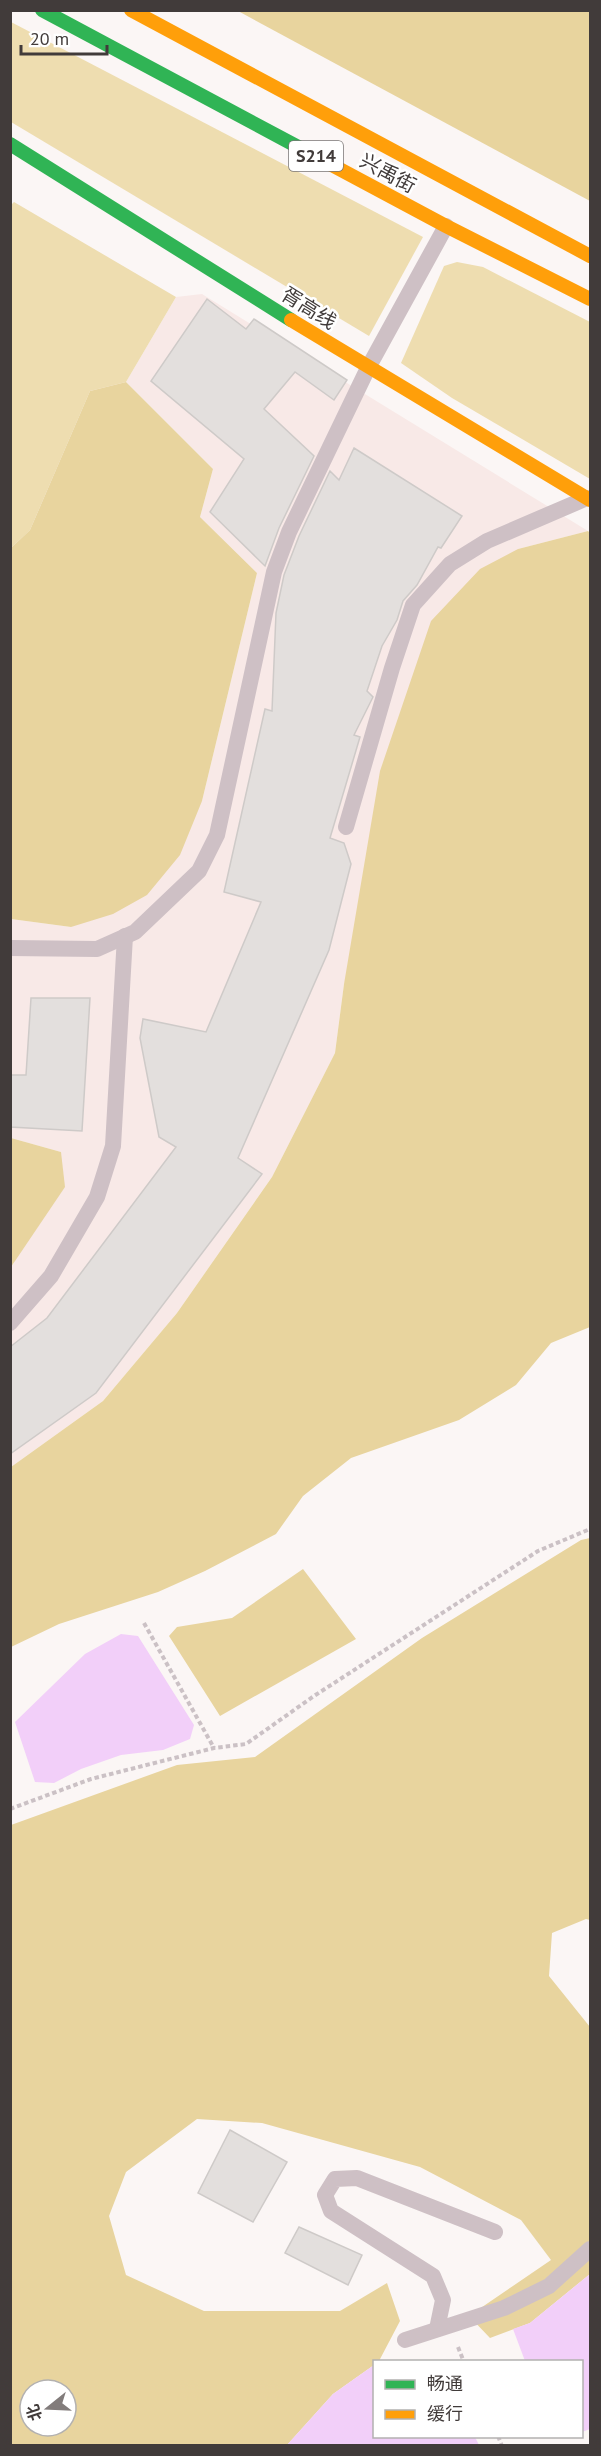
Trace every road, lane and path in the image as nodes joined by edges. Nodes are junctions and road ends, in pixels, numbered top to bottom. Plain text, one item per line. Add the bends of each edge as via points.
1 (42, 10) edge
2 (131, 10) edge
3 (10, 144) edge
4 (446, 226) junction
5 (591, 256) edge
6 (591, 299) edge
7 (368, 368) junction
8 (589, 499) edge
9 (346, 827) dead end
10 (125, 936) junction
11 (13, 953) edge
12 (10, 1323) edge
13 (591, 1529) edge
14 (144, 1623) dead end
15 (214, 1748) junction
16 (10, 1809) edge
17 (495, 2232) dead end
18 (591, 2249) edge
19 (436, 2330) junction
20 (405, 2340) dead end

1 - 4 main road, 兴禹街 / S214
2 - 5 main road, 兴禹街 / S214
3 - 7 main road, 胥高线
4 - 6 main road, 兴禹街 / S214
4 - 7 lane
7 - 8 main road, 胥高线
7 - 10 lane via 289,532 274,572 217,836 199,871 135,932
8 - 9 lane via 487,541 450,564 413,606
10 - 11 lane via 97,950
10 - 12 lane via 113,1146 97,1197 51,1276
13 - 15 path via 538,1551 246,1744
14 - 15 path
15 - 16 path via 91,1779
17 - 19 lane via 357,2178 335,2179 325,2195 331,2211 433,2276 443,2300
18 - 19 lane via 549,2286 504,2308
19 - 20 lane

